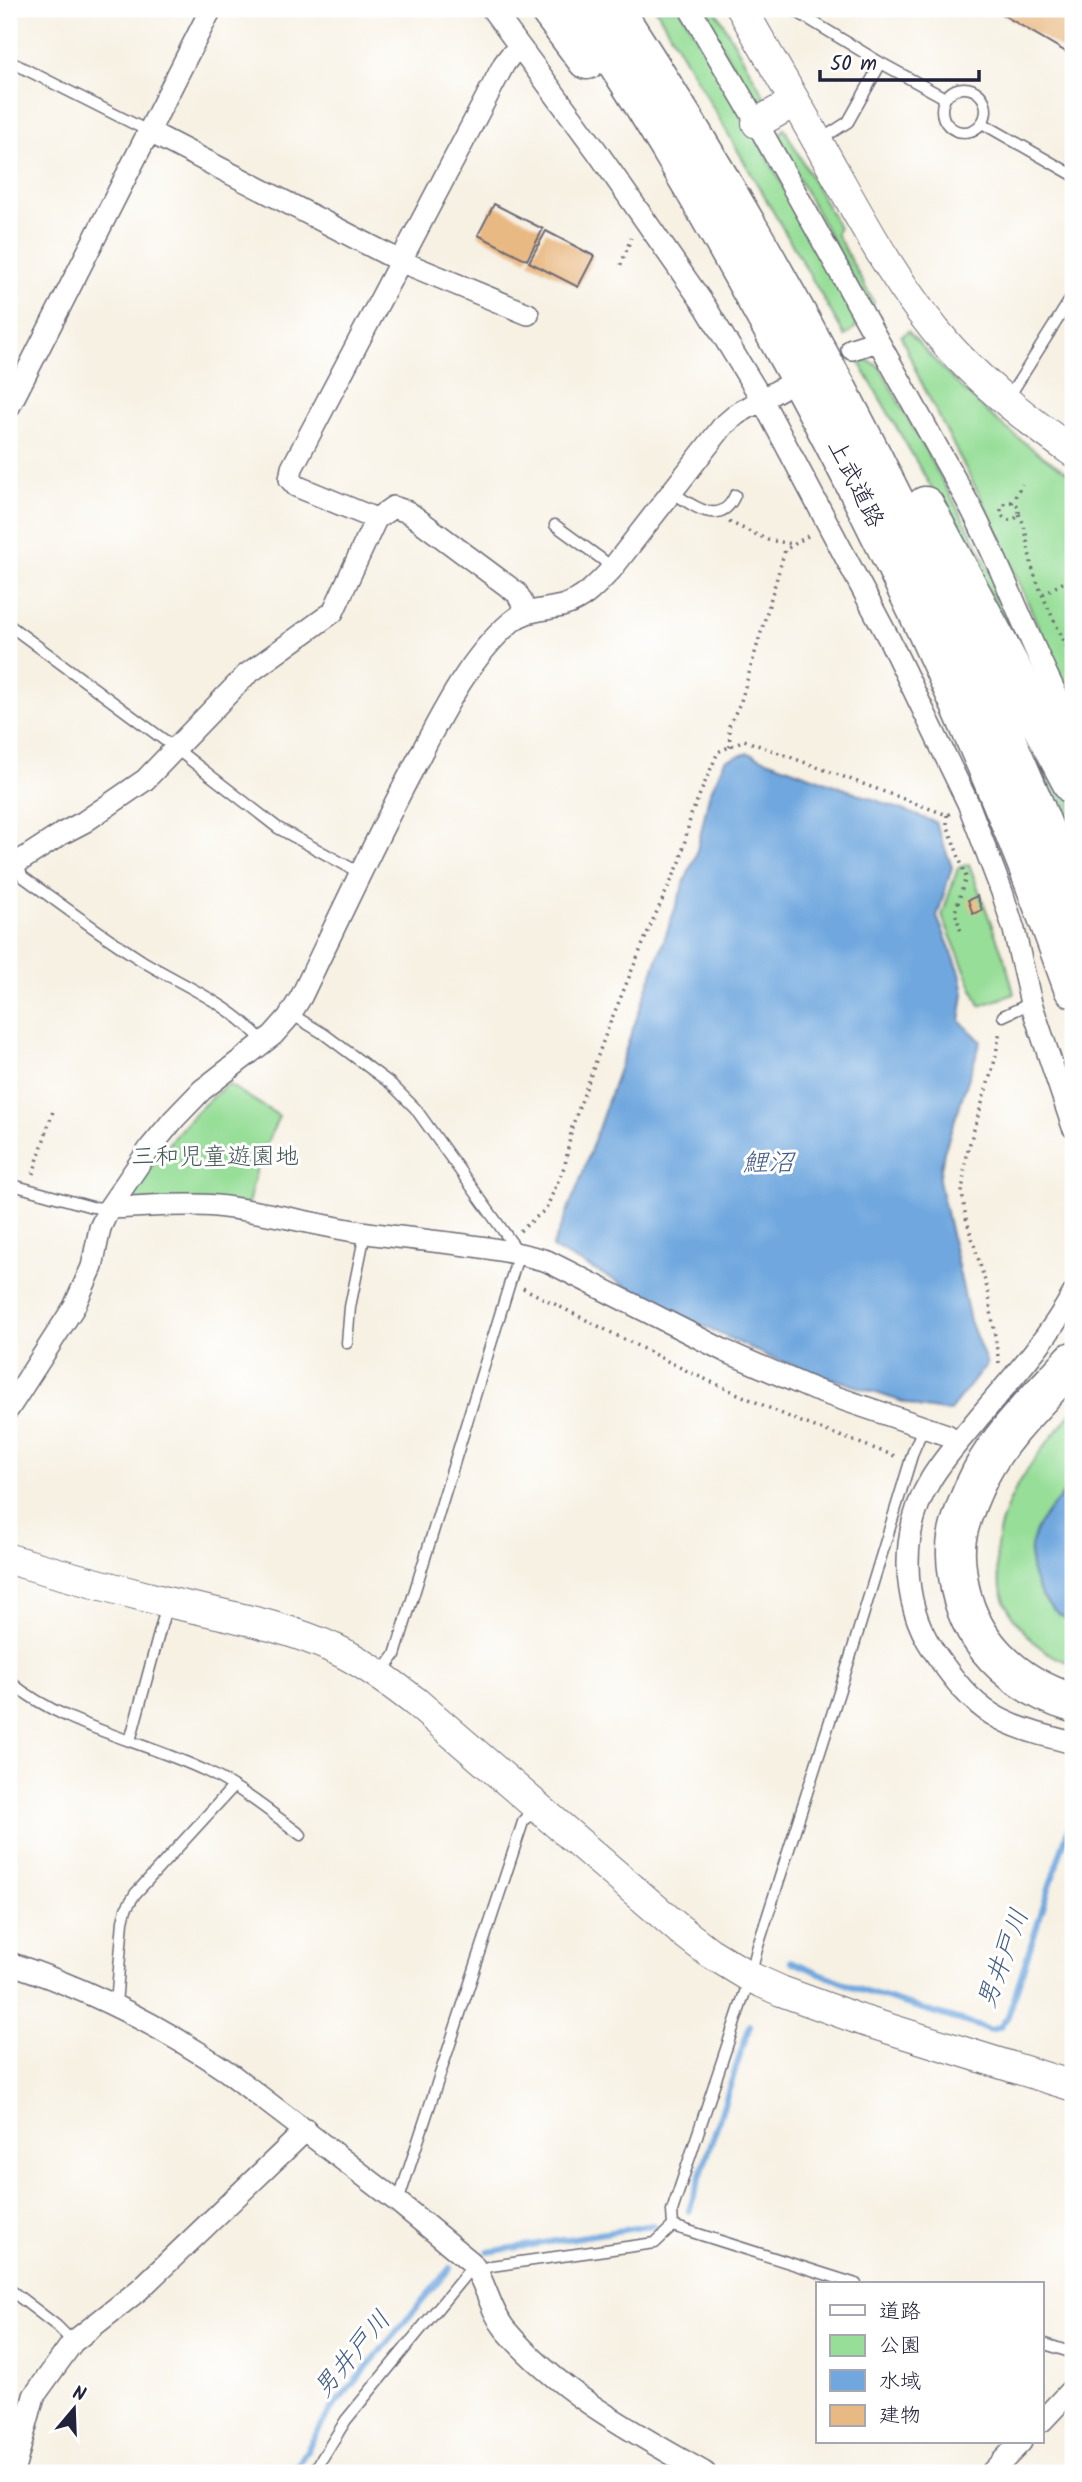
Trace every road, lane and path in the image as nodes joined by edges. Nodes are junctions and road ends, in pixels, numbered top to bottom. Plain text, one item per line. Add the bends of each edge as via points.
1 (211, 9) edge
2 (492, 9) edge
3 (549, 9) edge
4 (581, 9) edge
5 (614, 9) edge
6 (641, 9) edge
7 (690, 9) edge
8 (742, 9) edge
9 (792, 9) edge
10 (520, 48) junction
11 (9, 61) edge
12 (881, 63) junction
13 (945, 98) junction
14 (794, 102) junction
15 (679, 109) junction
16 (757, 123) junction
17 (982, 123) junction
18 (148, 131) junction
19 (818, 141) junction
20 (1073, 175) edge
21 (743, 181) junction
22 (632, 237) dead end
23 (729, 250) junction
24 (400, 261) junction
25 (621, 265) dead end
26 (778, 276) junction
27 (1073, 295) edge
28 (528, 314) dead end
29 (877, 341) junction
30 (852, 349) dead end
31 (784, 387) dead end
32 (761, 398) junction
33 (1006, 403) junction
34 (9, 407) edge
35 (1073, 452) edge
36 (1022, 484) dead end
37 (672, 492) junction
38 (736, 495) dead end
39 (1012, 503) junction
40 (716, 513) junction
41 (1019, 514) junction
42 (376, 519) junction
43 (828, 524) junction
44 (555, 525) dead end
45 (793, 544) junction
46 (611, 570) junction
47 (1073, 577) edge
48 (1043, 594) junction
49 (527, 612) junction
50 (9, 625) edge
51 (1073, 660) edge
52 (1073, 727) edge
53 (730, 747) junction
54 (175, 748) junction
55 (1073, 785) edge
56 (968, 803) junction
57 (947, 815) junction
58 (12, 865) edge
59 (360, 873) junction
60 (1073, 905) edge
61 (961, 932) dead end
62 (1073, 988) edge
63 (1031, 1003) junction
64 (291, 1014) junction
65 (1003, 1016) joint
66 (264, 1043) junction
67 (54, 1108) dead end
68 (1073, 1128) edge
69 (9, 1184) edge
70 (28, 1189) junction
71 (109, 1208) junction
72 (365, 1233) junction
73 (514, 1246) junction
74 (510, 1285) junction
75 (1073, 1294) edge
76 (346, 1343) dead end
77 (1073, 1361) edge
78 (1003, 1389) junction
79 (1073, 1391) edge
80 (9, 1408) edge
81 (924, 1426) junction
82 (957, 1442) junction
83 (910, 1462) junction
84 (9, 1559) edge
85 (167, 1602) junction
86 (380, 1675) junction
87 (1073, 1678) edge
88 (9, 1681) edge
89 (1073, 1703) edge
90 (130, 1741) junction
91 (1073, 1743) edge
92 (233, 1787) junction
93 (536, 1808) junction
94 (302, 1835) dead end
95 (9, 1963) edge
96 (750, 1977) junction
97 (116, 2004) junction
98 (1073, 2086) edge
99 (306, 2130) junction
100 (398, 2202) junction
101 (673, 2226) junction
102 (476, 2269) junction
103 (850, 2282) edge
104 (9, 2289) edge
105 (74, 2342) junction
106 (1044, 2344) edge
107 (1073, 2353) edge
108 (1073, 2388) edge
109 (1044, 2419) edge
110 (1019, 2444) edge
111 (13, 2473) edge
112 (313, 2473) edge
113 (705, 2473) edge
114 (991, 2473) edge

1 - 18 street
2 - 10 street
3 - 23 highway via 673,184
4 - 23 highway, 上武道路
5 - 15 highway, 上武道路
6 - 21 highway
7 - 16 street
8 - 14 street
9 - 12 lane
10 - 24 street via 504,64
10 - 32 street via 705,306
11 - 18 lane
12 - 13 lane
12 - 19 lane via 848,122
13 - 17 lane via 942,115 949,127 962,133
13 - 17 lane via 952,91 973,90 984,101
14 - 16 street
14 - 19 street
15 - 21 highway
15 - 26 highway, 上武道路
16 - 29 street
17 - 20 lane
18 - 24 street
18 - 34 street
19 - 33 street via 899,280 951,349
21 - 26 highway
21 - 55 highway via 853,374
22 - 25 path
23 - 62 highway, 上武道路 via 890,555 983,758
24 - 28 street
24 - 42 street via 290,479
26 - 60 highway, 上武道路 via 919,550 990,704
27 - 33 lane
29 - 30 street
29 - 52 street via 984,533
31 - 32 street
32 - 37 street via 723,426
32 - 43 street
33 - 35 street
36 - 39 path
37 - 40 lane
37 - 46 street
38 - 40 lane via 726,511
39 - 41 path
39 - 41 path via 1003,507 1002,515 1010,520
40 - 45 path via 734,526
41 - 48 path
42 - 49 street via 393,507 408,512 517,593
42 - 54 street via 325,620 261,663
43 - 45 path
43 - 56 street
44 - 46 lane
45 - 53 path via 785,550 741,701 729,726
46 - 49 street via 581,598
47 - 48 path
48 - 51 path
49 - 59 street via 511,621 458,689
50 - 54 lane
53 - 57 path via 744,740
53 - 73 path via 714,757 691,815 680,862 608,1028 572,1127 565,1165 546,1209
54 - 58 street via 145,780
54 - 59 lane via 278,828
56 - 57 path
56 - 63 street via 1010,917
57 - 61 path via 966,877 955,912
58 - 66 lane via 144,961 232,1012
59 - 64 street
63 - 65 lane
63 - 68 street
64 - 66 street
64 - 73 lane via 391,1084 415,1108
65 - 78 path via 995,1060 966,1156 962,1193 995,1320
66 - 71 street via 202,1090 174,1119
67 - 70 path
69 - 70 lane
70 - 71 lane
71 - 72 street via 219,1207
71 - 80 street via 85,1286
72 - 73 street
72 - 76 lane
73 - 74 lane
73 - 81 street via 725,1351 804,1385
74 - 83 path via 527,1289 687,1371 796,1420
74 - 86 lane via 395,1655
75 - 78 street via 1057,1324
77 - 89 highway via 982,1471 961,1522 956,1563 965,1609 990,1651 1027,1683
78 - 82 street
79 - 87 highway via 1025,1445 1001,1482 979,1539 988,1604 1009,1640 1042,1667
81 - 82 street
81 - 83 lane
82 - 91 street via 931,1479 912,1525 908,1556 911,1595 924,1636 973,1702 987,1713
83 - 96 lane
84 - 85 street
85 - 86 street via 303,1636
85 - 90 lane
86 - 93 street via 460,1738
88 - 90 lane via 32,1700
90 - 92 lane
92 - 94 lane
92 - 97 lane via 126,1909
93 - 96 street via 679,1929
93 - 100 lane via 523,1822
95 - 97 street
96 - 98 street via 861,2021
96 - 101 lane via 672,2211
97 - 99 street via 201,2053
99 - 100 street
99 - 105 street via 139,2290
100 - 102 street
101 - 102 lane via 655,2243
101 - 103 lane
102 - 112 lane via 466,2274 346,2420
102 - 113 street via 503,2326 550,2374 618,2423
104 - 105 lane
105 - 111 street via 34,2396
106 - 107 lane
108 - 109 street
110 - 114 street

